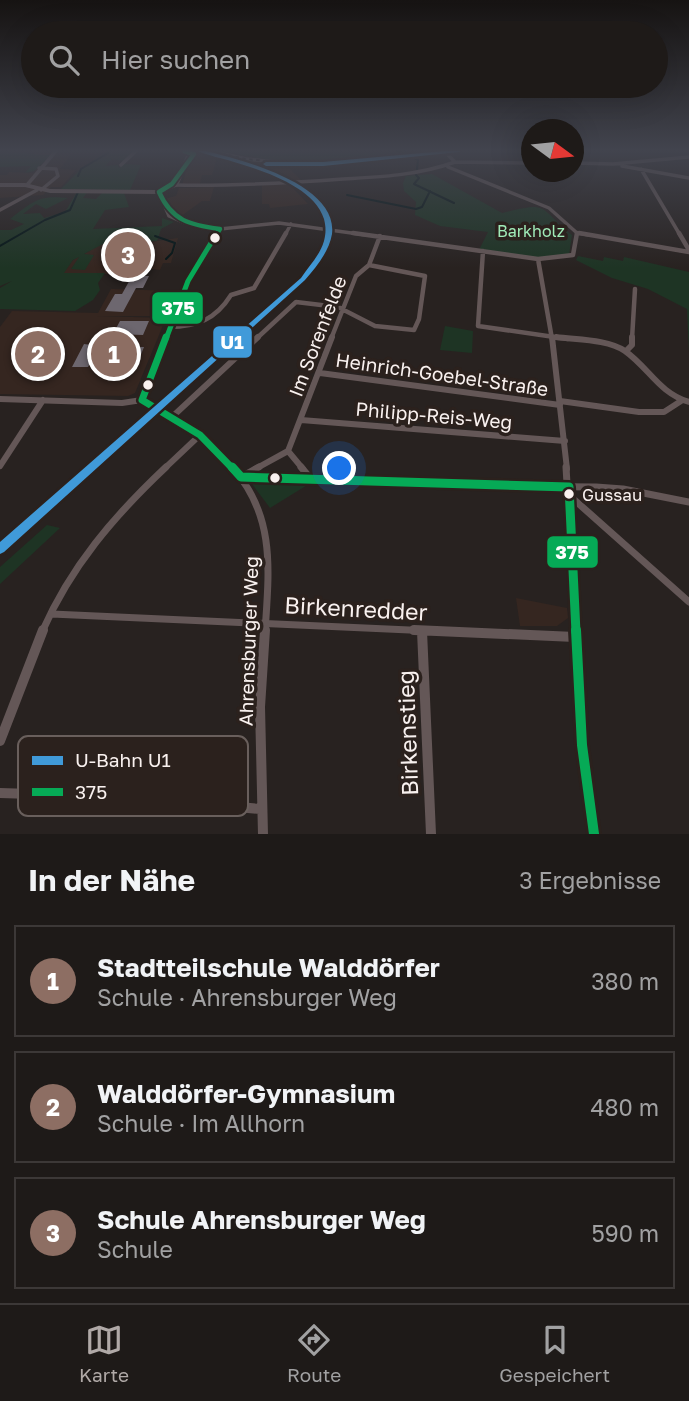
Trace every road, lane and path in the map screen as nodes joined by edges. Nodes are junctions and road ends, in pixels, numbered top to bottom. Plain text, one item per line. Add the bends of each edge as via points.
1 (41, 190) edge
2 (77, 190) edge
3 (165, 190) edge
4 (504, 190) edge
5 (653, 190) edge
6 (159, 192) junction
7 (0, 209) edge
8 (291, 224) junction
9 (220, 229) junction
10 (577, 233) junction
11 (380, 236) junction
12 (483, 251) junction
13 (689, 251) edge
14 (538, 259) junction
15 (369, 265) junction
16 (635, 289) dead end
17 (343, 309) junction
18 (169, 327) junction
19 (552, 336) junction
20 (627, 350) junction
21 (320, 373) junction
22 (0, 399) edge
23 (43, 400) junction
24 (142, 400) junction
25 (681, 401) junction
26 (689, 402) edge
27 (560, 403) junction
28 (172, 417) junction
29 (301, 420) junction
30 (200, 435) junction
31 (565, 441) junction
32 (288, 451) junction
33 (0, 466) edge
34 (241, 477) junction
35 (310, 478) junction
36 (569, 491) junction
37 (689, 502) edge
38 (689, 603) edge
39 (52, 614) junction
40 (267, 623) junction
41 (422, 631) junction
42 (575, 637) junction
43 (0, 741) edge
44 (0, 793) edge
45 (18, 794) edge
46 (248, 808) edge
47 (260, 809) junction
48 (263, 834) edge
49 (430, 834) edge
50 (594, 834) edge

1 - 7 street
2 - 6 street
3 - 6 street
4 - 10 street via 550,209
5 - 13 street
6 - 9 street via 167,213 176,220
8 - 9 street via 266,222
8 - 11 street
8 - 18 street via 254,288 235,293 222,310 206,320
9 - 18 street via 190,276
10 - 13 street
10 - 14 street via 573,255
11 - 12 street
11 - 15 street, Im Sorenfelde
12 - 14 street
12 - 19 street via 478,326
14 - 19 street
15 - 17 street, Im Sorenfelde via 356,275
15 - 17 street via 425,276 417,326 408,331 375,327
16 - 20 street via 632,345
17 - 21 street, Im Sorenfelde
17 - 28 street via 296,302
18 - 24 street
19 - 20 street
19 - 27 street
20 - 25 street via 653,382
21 - 27 street, Heinrich-Goebel-Straße
21 - 29 street, Im Sorenfelde
22 - 23 street
23 - 24 street
23 - 33 street
24 - 28 street, Ahrensburger Weg
25 - 26 street
25 - 27 street, Heinrich-Goebel-Straße via 664,412
27 - 31 street
28 - 30 street, Ahrensburger Weg
29 - 31 street, Philipp-Reis-Weg
29 - 32 street, Im Sorenfelde
30 - 34 street, Ahrensburger Weg
30 - 39 street via 91,545
31 - 36 street
32 - 34 street
32 - 35 street
34 - 35 street
34 - 40 street, Ahrensburger Weg via 263,518 270,562
35 - 36 street
36 - 37 street via 623,489
36 - 38 street
36 - 42 street
39 - 40 street, Birkenredder
39 - 43 street
40 - 41 street, Birkenredder
40 - 47 street, Ahrensburger Weg via 260,707
41 - 42 street, Birkenredder
41 - 49 street, Birkenstieg
42 - 50 street
44 - 45 street
46 - 47 street
47 - 48 street, Ahrensburger Weg

